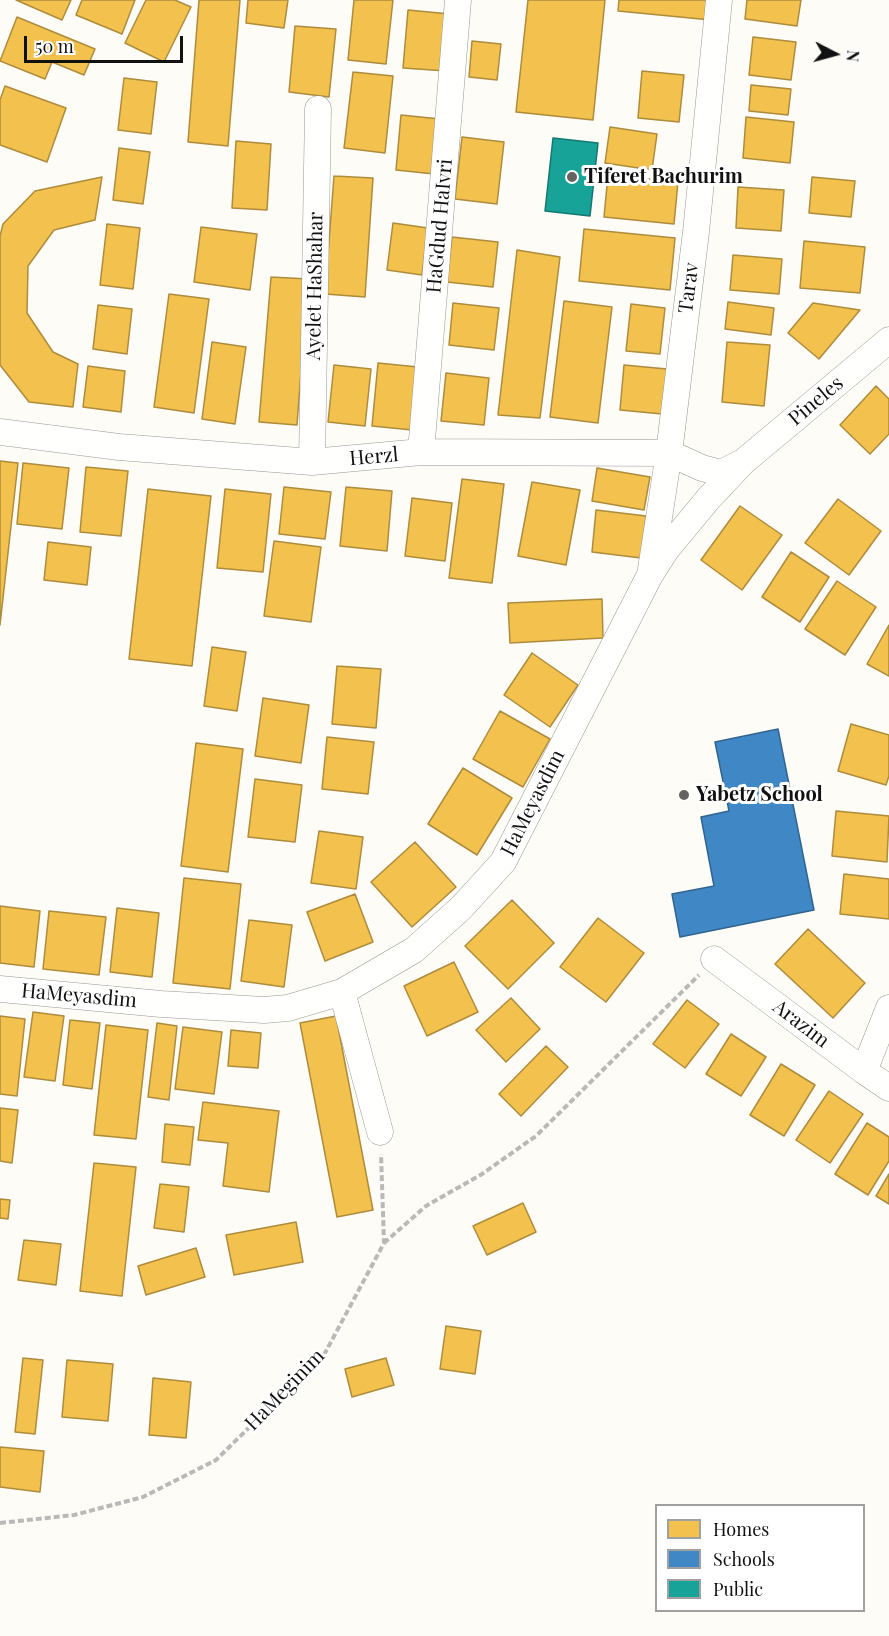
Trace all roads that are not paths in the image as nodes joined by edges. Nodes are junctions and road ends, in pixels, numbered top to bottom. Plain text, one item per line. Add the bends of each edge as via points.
1 (458, 0) edge
2 (718, 0) edge
3 (318, 109) dead end
4 (889, 340) edge
5 (0, 432) edge
6 (421, 452) junction
7 (669, 453) junction
8 (312, 462) junction
9 (743, 462) junction
10 (650, 575) junction
11 (714, 959) road end
12 (0, 989) edge
13 (342, 992) junction
14 (889, 1008) edge
15 (864, 1071) junction
16 (889, 1088) edge
17 (380, 1132) road end

1 - 6 street, HaGdud HaIvri
2 - 7 street, Tarav via 696,232
3 - 8 street, Ayelet HaShahar
4 - 9 street, Pineles
5 - 8 street, Herzl via 119,447
6 - 7 street, Herzl
6 - 8 street, Herzl
7 - 9 street, Herzl via 721,473
7 - 10 street, Tarav
9 - 10 street, HaMeyasdim via 666,550
10 - 13 street, HaMeyasdim via 503,862 461,908 414,950
11 - 15 street, Arazim
12 - 13 street, HaMeyasdim via 264,1010 288,1008
13 - 17 street
14 - 15 street
15 - 16 street, Arazim

